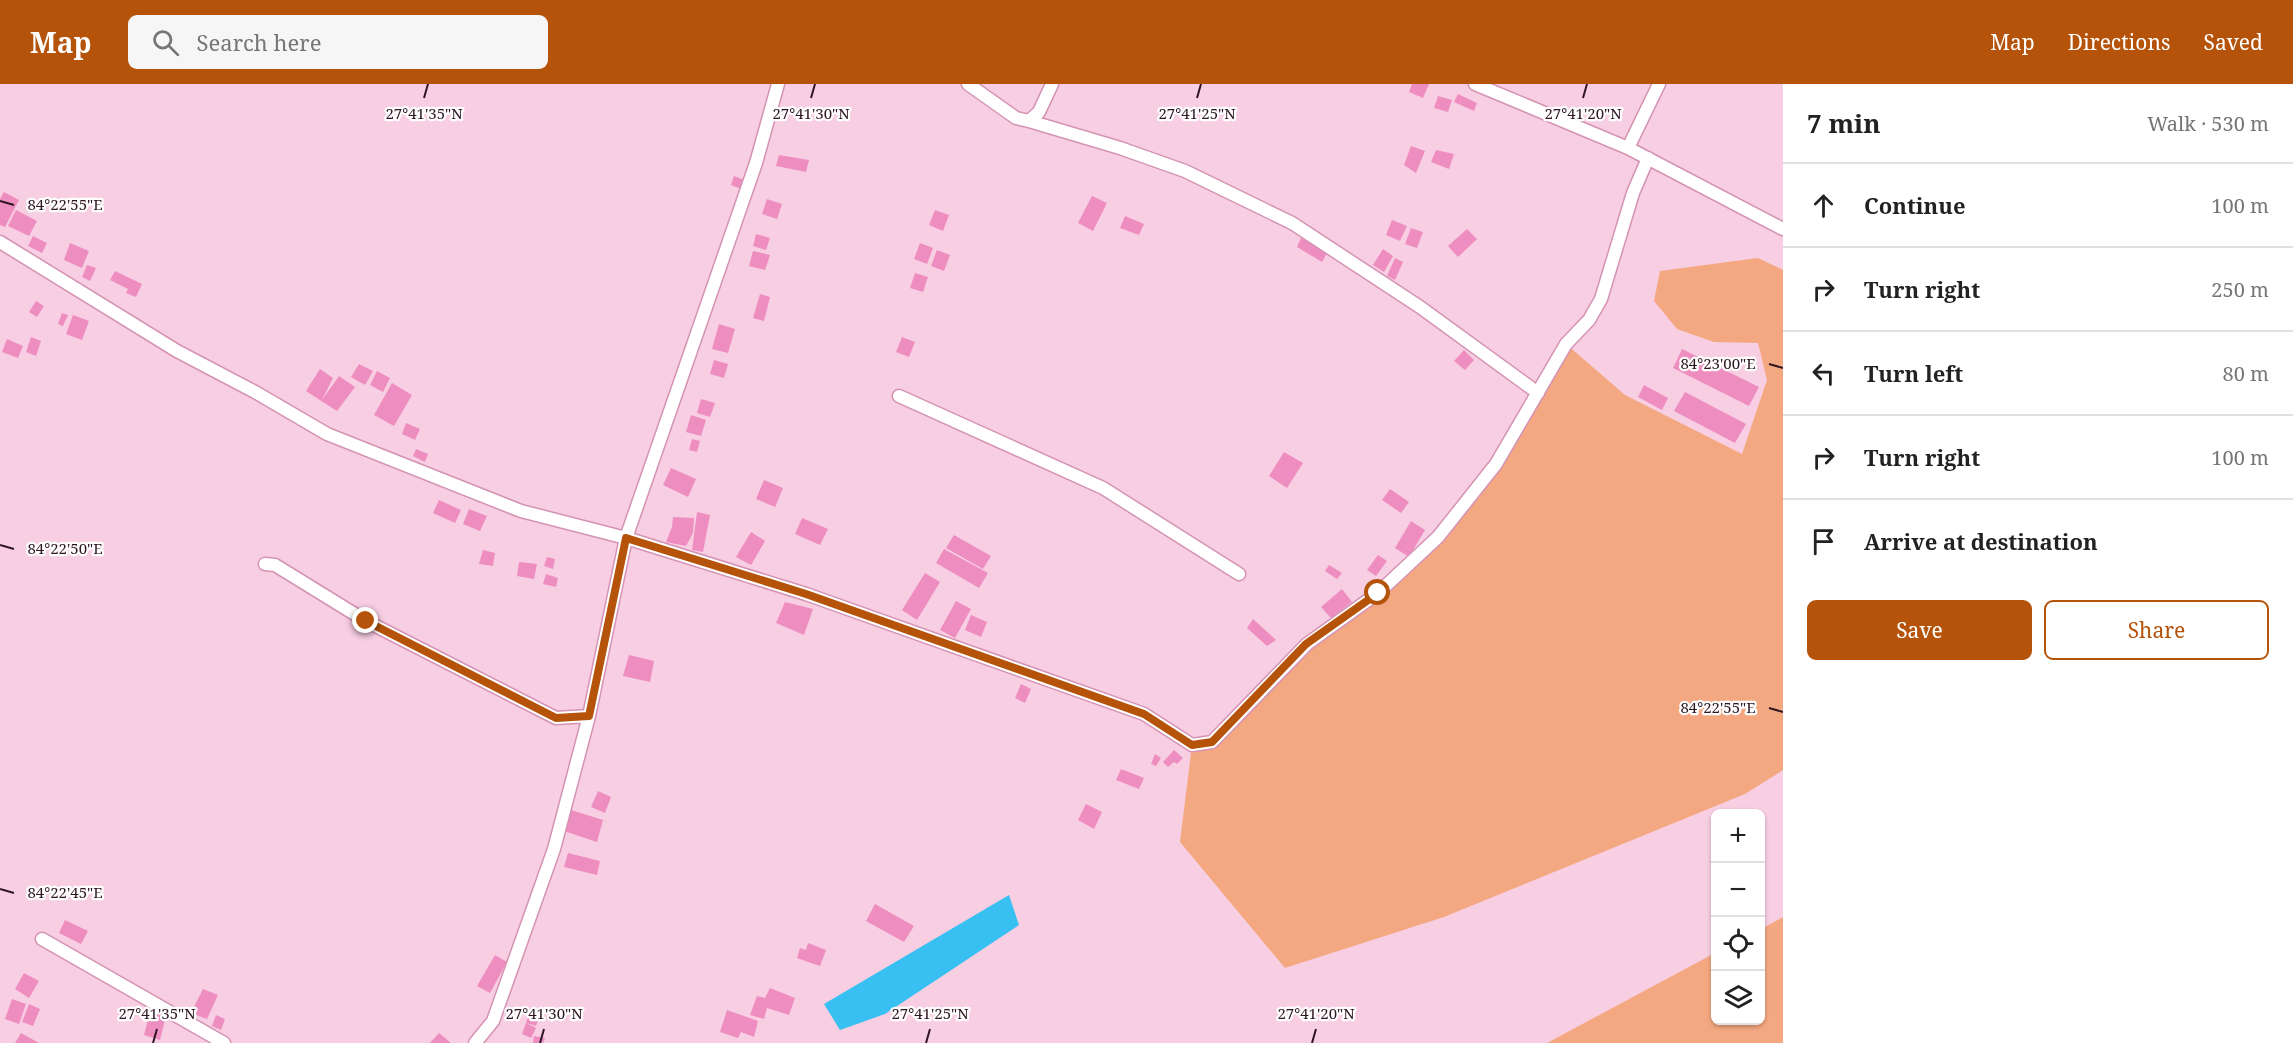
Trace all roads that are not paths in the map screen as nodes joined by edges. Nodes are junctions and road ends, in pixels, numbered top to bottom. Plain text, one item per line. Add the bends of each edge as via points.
1 (778, 84) edge
2 (968, 84) edge
3 (1052, 84) edge
4 (1659, 84) edge
5 (1479, 85) edge
6 (1029, 121) junction
7 (1628, 148) junction
8 (1648, 158) junction
9 (1783, 230) edge
10 (0, 242) edge
11 (1538, 393) junction
12 (899, 396) dead end
13 (626, 538) junction
14 (265, 564) dead end
15 (1239, 574) dead end
16 (589, 716) junction
17 (42, 939) dead end
18 (224, 1043) edge
19 (475, 1043) edge

1 - 13 street via 756,163
2 - 6 street via 1016,118
3 - 6 street via 1039,112
4 - 7 street
5 - 7 street
6 - 11 street via 1185,171 1292,223 1420,307
7 - 8 street
8 - 9 street
8 - 11 street via 1633,193 1601,299 1589,320 1566,344
10 - 13 street via 177,351 327,434 521,511
11 - 13 street via 1496,464 1438,537 1378,593 1306,644 1212,742 1202,744 1192,745 1133,710 806,594
12 - 15 street via 1103,488
13 - 16 street
14 - 16 street via 275,565 366,621 556,718
16 - 19 street via 554,849 493,1021
17 - 18 street

